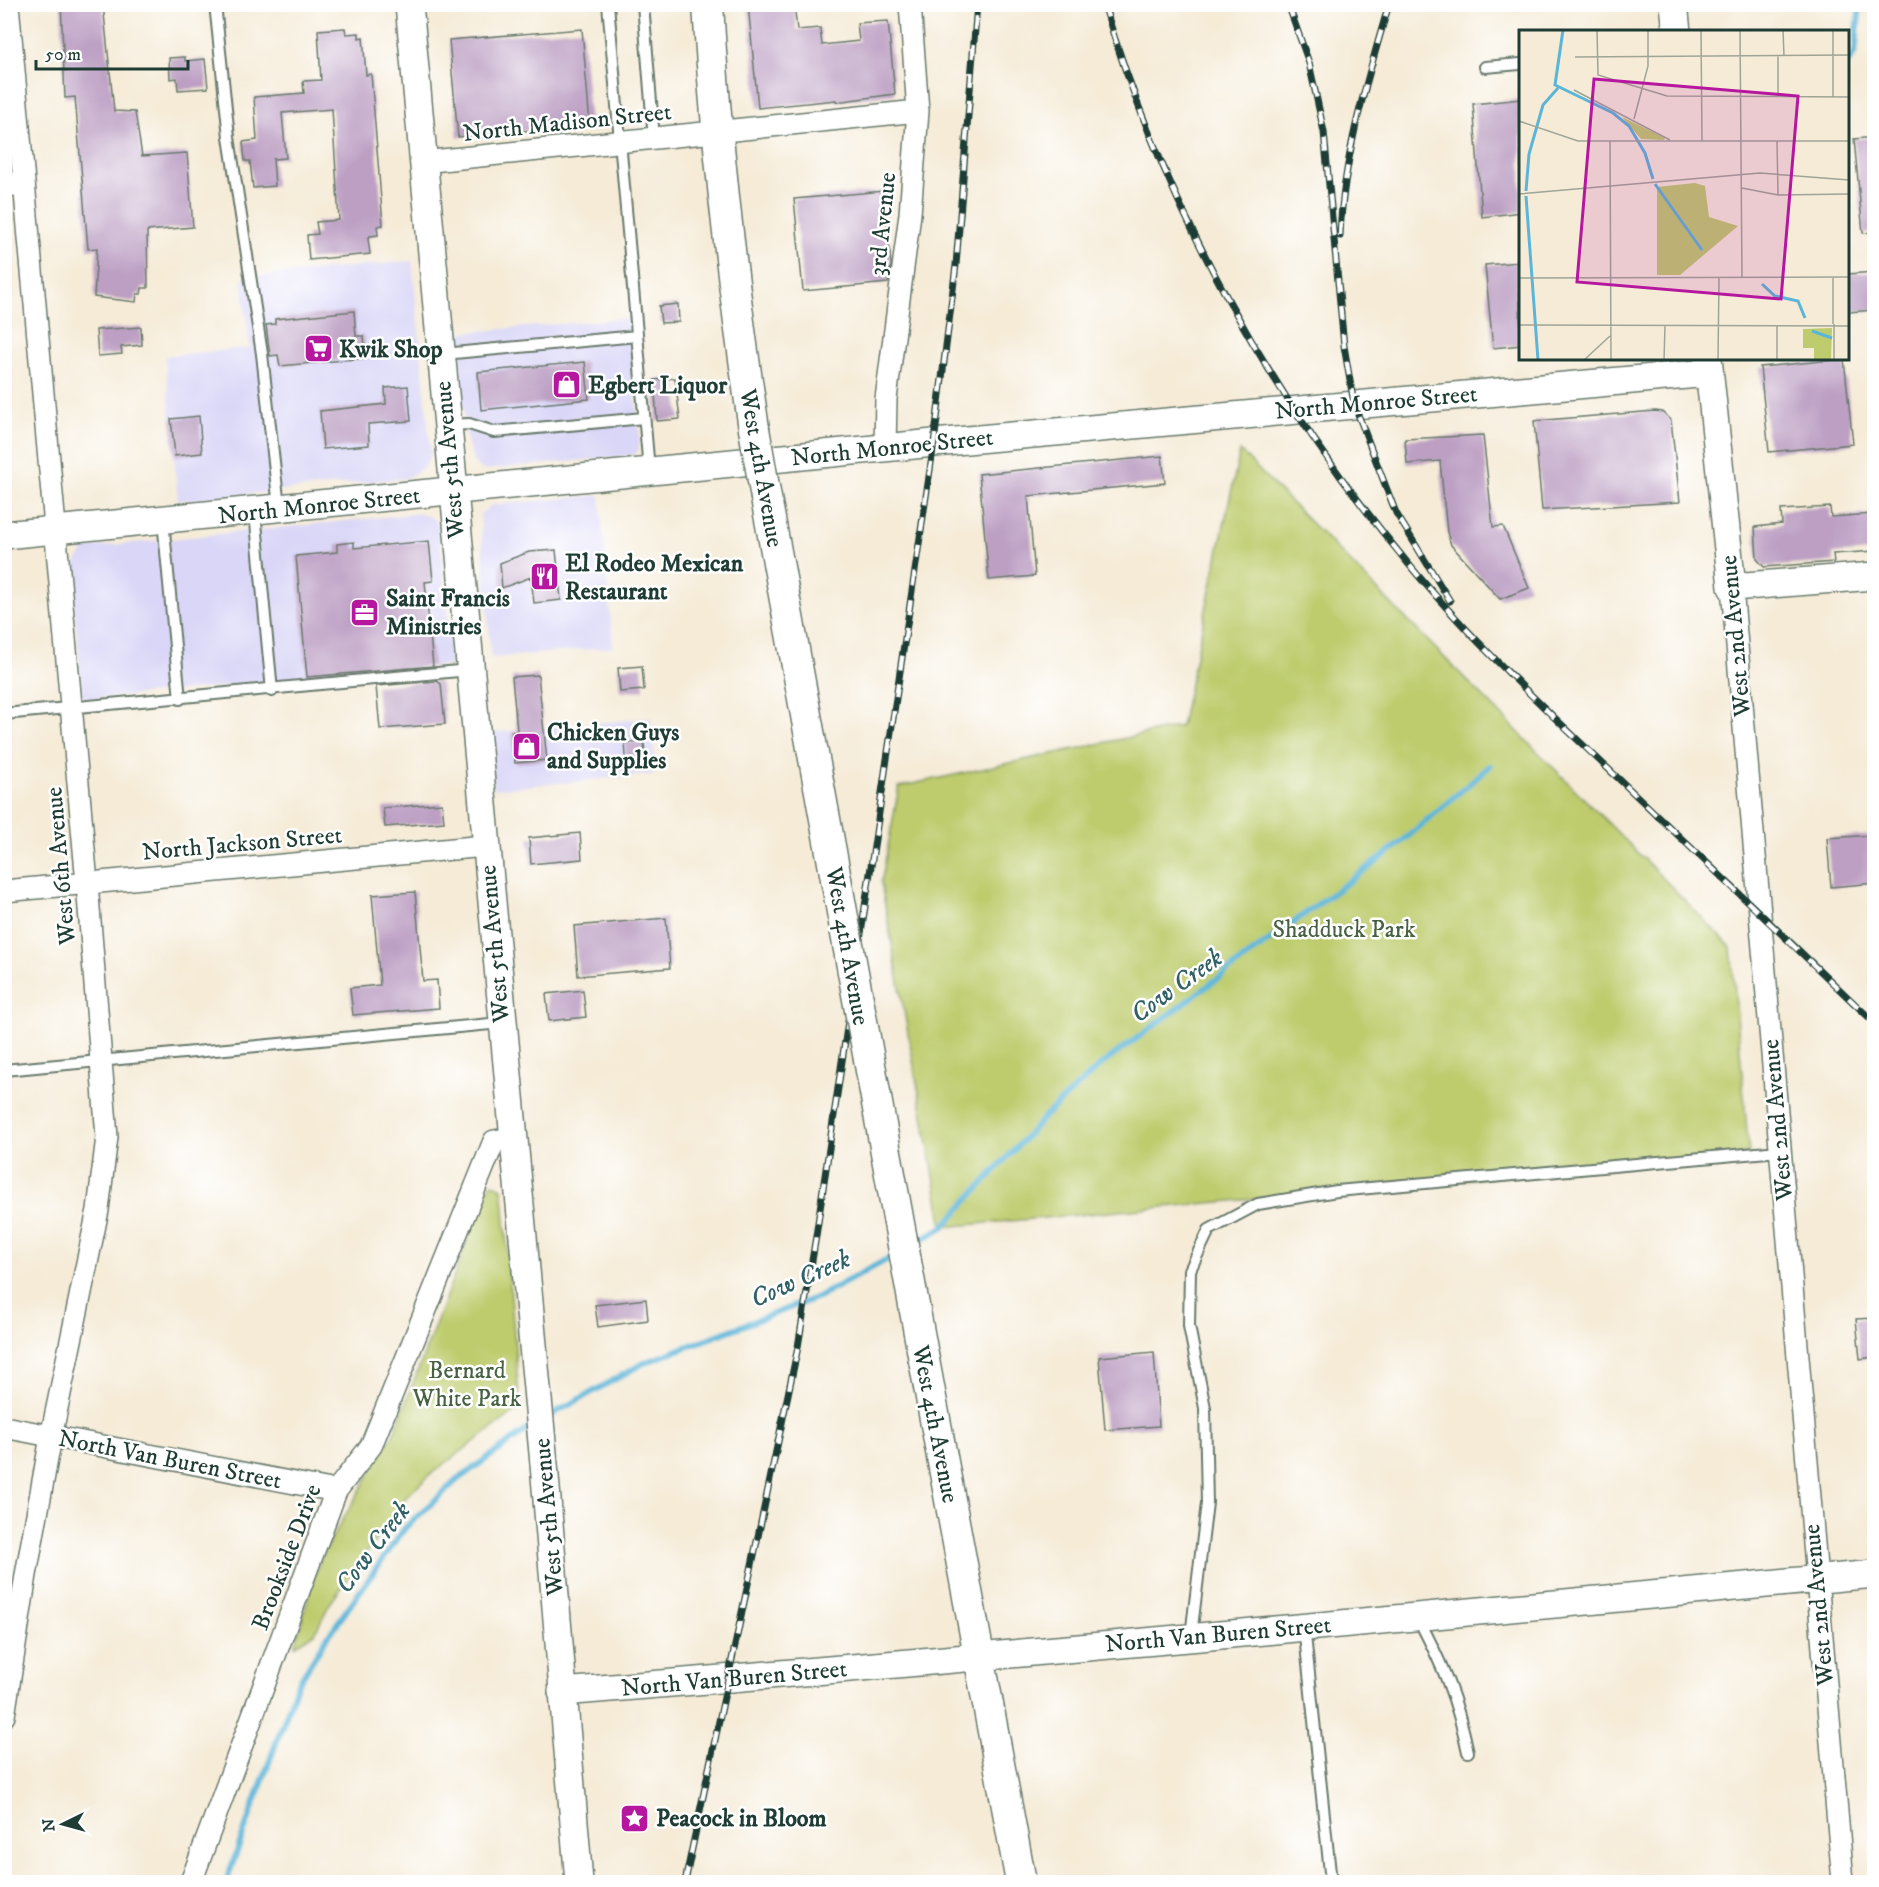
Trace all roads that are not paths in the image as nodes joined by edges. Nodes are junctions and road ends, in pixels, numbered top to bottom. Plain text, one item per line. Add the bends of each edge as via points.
1 (8, 4) edge
2 (214, 4) edge
3 (409, 4) edge
4 (608, 4) edge
5 (643, 4) edge
6 (708, 4) edge
7 (910, 4) edge
8 (1674, 4) edge
9 (1677, 30) edge
10 (1519, 64) edge
11 (1485, 68) dead end
12 (918, 111) junction
13 (717, 133) junction
14 (654, 139) junction
15 (620, 142) junction
16 (422, 162) junction
17 (14, 185) edge
18 (637, 336) junction
19 (440, 354) junction
20 (1708, 366) edge
21 (645, 418) junction
22 (446, 426) junction
23 (885, 448) junction
24 (649, 473) junction
25 (453, 492) junction
26 (267, 510) junction
27 (163, 520) junction
28 (54, 530) junction
29 (4, 535) edge
30 (1875, 576) edge
31 (1732, 587) junction
32 (469, 670) junction
33 (272, 691) junction
34 (180, 699) junction
35 (72, 709) junction
36 (4, 714) edge
37 (485, 846) junction
38 (87, 883) junction
39 (4, 891) edge
40 (501, 1023) junction
41 (102, 1062) junction
42 (4, 1070) edge
43 (512, 1138) junction
44 (1779, 1151) junction
45 (4, 1427) edge
46 (51, 1437) junction
47 (336, 1491) junction
48 (1875, 1574) edge
49 (1816, 1580) junction
50 (1417, 1616) junction
51 (1304, 1626) junction
52 (1191, 1636) junction
53 (979, 1658) junction
54 (562, 1692) junction
55 (4, 1716) edge
56 (1468, 1752) dead end
57 (191, 1882) edge
58 (579, 1882) edge
59 (1021, 1882) edge
60 (1330, 1882) edge
61 (1843, 1882) edge

1 - 17 street, West 6th Avenue
2 - 26 lane via 261,354
3 - 16 street, West 5th Avenue
4 - 15 lane
5 - 14 lane
6 - 13 main road, West 4th Avenue
7 - 12 street, 3rd Avenue
8 - 9 street
10 - 11 lane
12 - 13 street, North Madison Street
12 - 23 street, 3rd Avenue via 910,214 886,399
13 - 14 street, North Madison Street
13 - 53 main road, West 4th Avenue, bridge via 733,287 754,429
14 - 15 street, North Madison Street
15 - 16 street, North Madison Street
15 - 18 lane
16 - 19 street, West 5th Avenue
17 - 28 street, West 6th Avenue
18 - 19 lane
18 - 21 lane
19 - 22 street, West 5th Avenue
20 - 23 street, North Monroe Street
20 - 31 street, West 2nd Avenue
21 - 22 lane via 494,432 469,424
21 - 24 lane
22 - 25 street, West 5th Avenue
23 - 24 street, North Monroe Street
24 - 25 street, North Monroe Street
25 - 26 street, North Monroe Street
25 - 32 street, West 5th Avenue
26 - 27 street, North Monroe Street
26 - 33 lane
27 - 28 street, North Monroe Street
27 - 34 lane
28 - 29 street, North Monroe Street
28 - 35 street, West 6th Avenue
30 - 31 street
31 - 44 street, West 2nd Avenue
32 - 33 lane
32 - 37 street, West 5th Avenue
33 - 34 lane
34 - 35 lane
35 - 36 lane
35 - 38 street, West 6th Avenue
37 - 38 street, North Jackson Street
37 - 40 street, West 5th Avenue
38 - 39 street, North Jackson Street
38 - 41 street, West 6th Avenue
40 - 41 lane
40 - 43 street, West 5th Avenue
41 - 42 lane
41 - 46 street, West 6th Avenue via 107,1137 103,1176
43 - 47 street, Brookside Drive via 494,1141 371,1446
43 - 54 street, West 5th Avenue
44 - 49 street, West 2nd Avenue
44 - 52 lane via 1337,1191 1258,1204 1209,1230 1190,1270 1189,1326 1205,1408 1207,1503
45 - 46 street, North Van Buren Street
46 - 47 street, North Van Buren Street
46 - 55 street, West 6th Avenue
47 - 57 street, Brookside Drive
48 - 49 street, North Van Buren Street
49 - 50 street, North Van Buren Street
49 - 61 street, West 2nd Avenue
50 - 51 street, North Van Buren Street
50 - 56 lane via 1458,1704
51 - 52 street, North Van Buren Street
51 - 60 lane
52 - 53 street, North Van Buren Street
53 - 54 street, North Van Buren Street
53 - 59 main road, West 4th Avenue
54 - 58 street, West 5th Avenue

